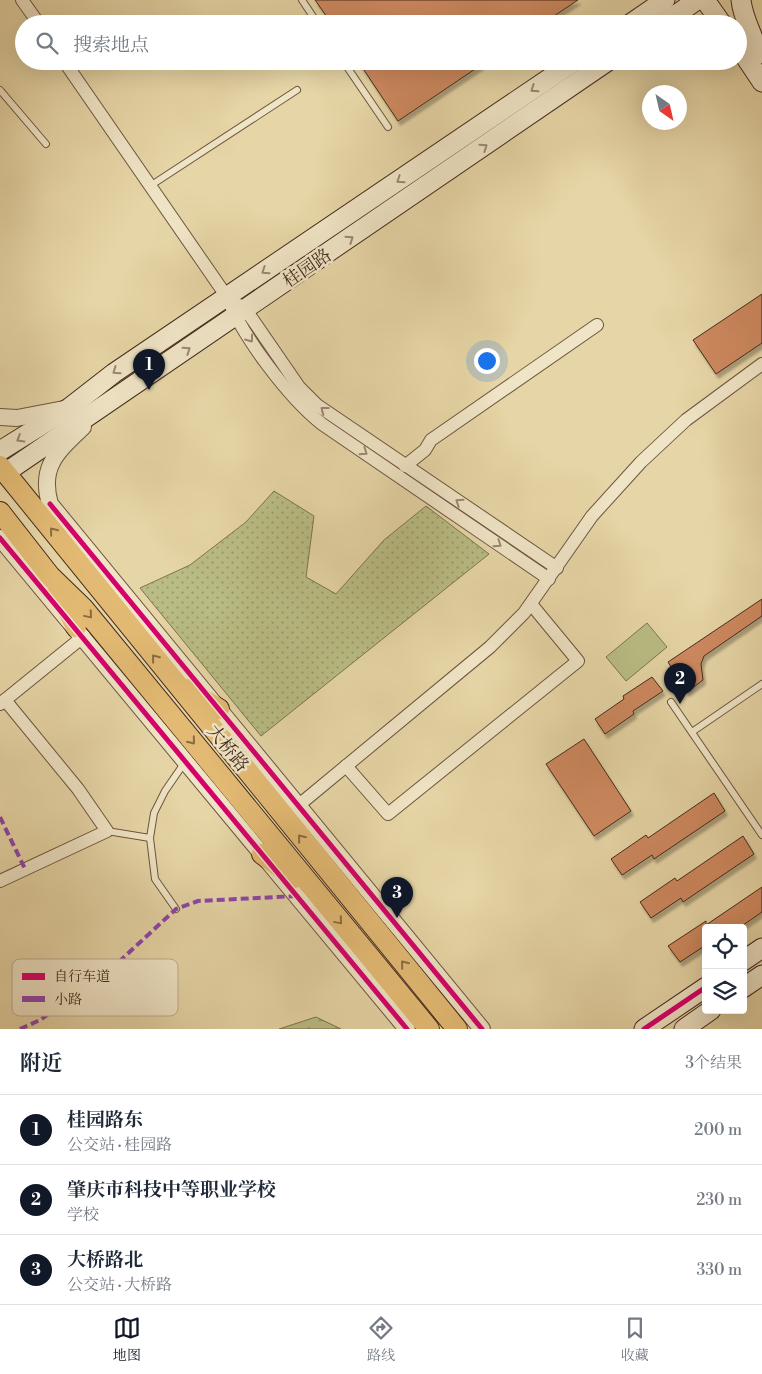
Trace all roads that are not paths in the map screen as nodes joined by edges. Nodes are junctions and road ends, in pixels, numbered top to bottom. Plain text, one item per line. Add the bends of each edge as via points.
1 (22, 0) edge
2 (302, 0) edge
3 (646, 0) edge
4 (665, 0) edge
5 (698, 0) edge
6 (705, 0) edge
7 (722, 0) edge
8 (741, 0) edge
9 (33, 15) edge
10 (312, 15) edge
11 (636, 15) edge
12 (642, 15) edge
13 (676, 15) edge
14 (716, 15) edge
15 (732, 15) edge
16 (743, 15) edge
17 (747, 24) edge
18 (747, 38) edge
19 (760, 57) edge
20 (747, 60) edge
21 (70, 70) edge
22 (349, 70) edge
23 (562, 70) edge
24 (595, 70) edge
25 (762, 82) edge
26 (0, 90) edge
27 (297, 90) dead end
28 (388, 127) dead end
29 (46, 144) dead end
30 (150, 186) junction
31 (227, 297) junction
32 (240, 314) junction
33 (597, 325) dead end
34 (762, 364) edge
35 (103, 407) junction
36 (69, 408) junction
37 (0, 417) edge
38 (0, 450) edge
39 (405, 466) junction
40 (2, 471) edge
41 (0, 512) edge
42 (0, 538) edge
43 (557, 568) junction
44 (50, 576) junction
45 (549, 579) junction
46 (531, 604) junction
47 (80, 632) junction
48 (174, 681) junction
49 (762, 684) edge
50 (3, 702) edge
51 (671, 702) dead end
52 (219, 709) junction
53 (692, 732) junction
54 (186, 761) junction
55 (346, 766) junction
56 (299, 805) junction
57 (107, 830) junction
58 (762, 835) edge
59 (150, 838) junction
60 (262, 854) junction
61 (0, 881) edge
62 (318, 895) junction
63 (176, 909) dead end
64 (762, 948) edge
65 (747, 958) edge
66 (762, 975) edge
67 (420, 984) junction
68 (747, 985) edge
69 (702, 990) edge
70 (705, 1014) edge
71 (407, 1029) edge
72 (430, 1029) edge
73 (457, 1029) edge
74 (470, 1029) edge
75 (482, 1029) edge
76 (644, 1029) edge
77 (684, 1029) edge

1 - 9 street
2 - 10 lane
3 - 11 main road
4 - 12 main road
5 - 13 main road
6 - 14 main road
7 - 15 main road
8 - 16 main road
17 - 19 main road
18 - 19 main road
20 - 25 main road
21 - 30 street
22 - 28 lane
23 -> 31 main road, 桂园路
32 -> 24 main road, 桂园路
26 - 29 lane
27 - 30 lane
30 - 31 street
31 - 32 street
31 -> 36 main road, 桂园路 via 114,373
35 -> 32 main road, 桂园路
39 -> 32 street via 308,396
32 -> 45 street via 290,394 312,416
33 - 39 street via 431,440 425,450
34 - 43 street via 686,420 641,462 592,516
35 - 40 main road, 桂园路
35 - 52 street via 51,460 46,492 50,504
36 - 37 street via 17,418
36 -> 38 main road, 桂园路
43 -> 39 street
48 -> 40 main road, 大桥路
41 - 44 main road, 大桥路
42 - 47 street
43 - 45 street
44 - 47 main road
44 -> 62 main road, 大桥路 via 84,609
45 - 46 street
46 - 55 street via 490,647
46 - 55 street via 578,661 388,814
47 - 50 street
47 - 54 street
48 - 52 main road
67 -> 48 main road, 大桥路
49 - 53 lane
50 - 57 street via 78,788
51 - 53 lane
52 - 56 street
53 - 58 lane
54 - 59 lane via 154,813
54 - 60 street
55 - 56 street
56 - 75 street
57 - 59 lane
57 - 61 street
59 - 63 lane via 154,879
60 - 62 main road
60 - 71 street
62 -> 72 main road, 大桥路
64 - 65 main road
66 - 68 main road
67 - 73 main road, 大桥路
67 - 74 main road
69 - 76 main road
70 - 77 main road

